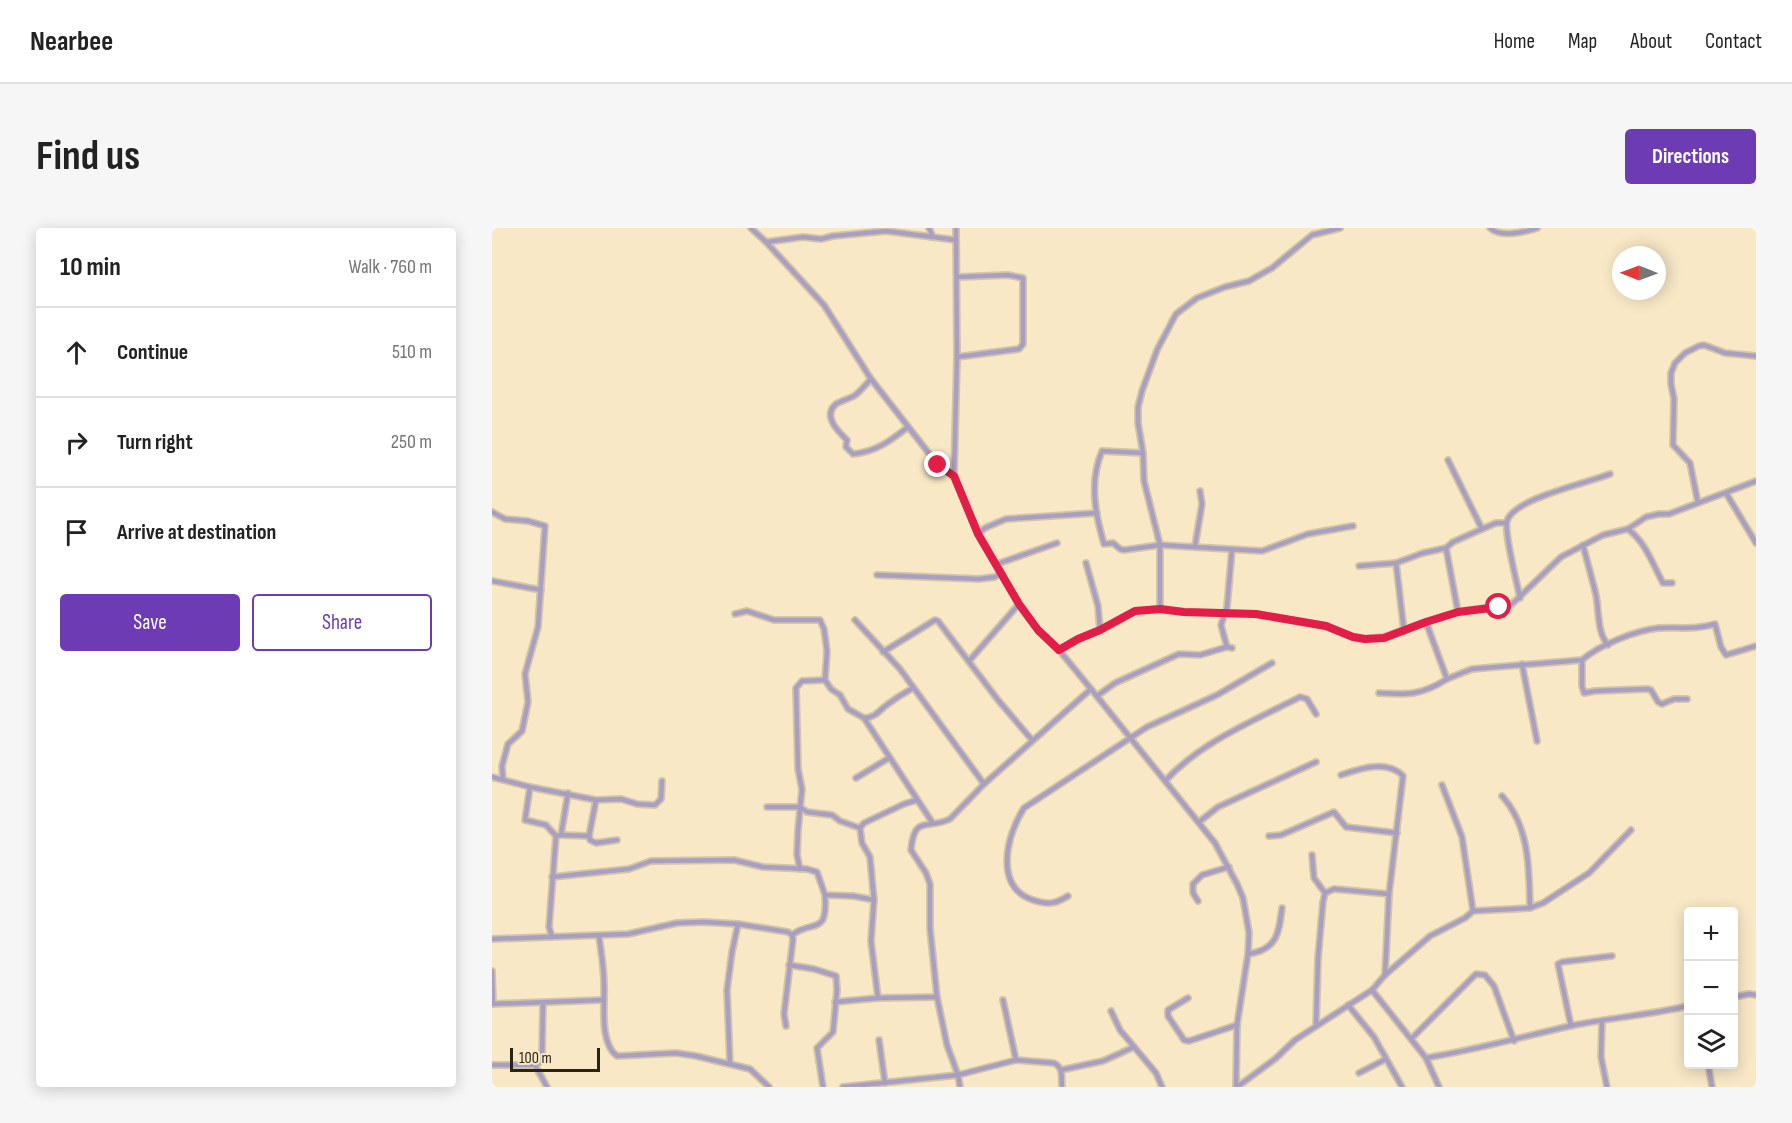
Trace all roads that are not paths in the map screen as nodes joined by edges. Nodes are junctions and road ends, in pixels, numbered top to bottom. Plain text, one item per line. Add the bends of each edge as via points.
1 (751, 228) edge
2 (929, 228) edge
3 (956, 228) edge
4 (1340, 228) edge
5 (1490, 228) edge
6 (1537, 228) edge
7 (933, 237) junction
8 (956, 240) junction
9 (766, 242) junction
10 (957, 277) junction
11 (1756, 356) edge
12 (957, 357) junction
13 (871, 379) junction
14 (908, 427) junction
15 (1143, 453) junction
16 (1448, 460) dead end
17 (1610, 474) dead end
18 (954, 476) junction
19 (1756, 481) edge
20 (1200, 490) dead end
21 (1726, 493) junction
22 (1698, 503) junction
23 (492, 512) edge
24 (1097, 513) junction
25 (1506, 523) junction
26 (1353, 526) dead end
27 (1482, 529) junction
28 (1628, 529) junction
29 (978, 534) junction
30 (1057, 543) dead end
31 (1756, 543) edge
32 (1583, 544) junction
33 (1160, 545) junction
34 (1195, 546) junction
35 (1446, 548) junction
36 (1232, 549) junction
37 (1086, 563) dead end
38 (1396, 563) junction
39 (997, 564) junction
40 (1359, 566) dead end
41 (1001, 573) junction
42 (877, 575) dead end
43 (492, 581) edge
44 (1672, 583) dead end
45 (541, 590) junction
46 (1520, 597) junction
47 (1019, 604) junction
48 (1160, 609) junction
49 (1458, 612) junction
50 (735, 614) dead end
51 (1224, 614) junction
52 (855, 620) dead end
53 (1426, 622) junction
54 (1100, 630) junction
55 (1404, 631) junction
56 (1608, 645) junction
57 (1756, 646) edge
58 (1059, 650) junction
59 (883, 652) junction
60 (1582, 660) junction
61 (969, 661) junction
62 (1272, 663) dead end
63 (1522, 664) junction
64 (1447, 679) junction
65 (825, 680) junction
66 (913, 688) junction
67 (1091, 689) junction
68 (1379, 693) dead end
69 (1097, 696) junction
70 (1687, 699) dead end
71 (1316, 714) dead end
72 (864, 718) junction
73 (1132, 739) junction
74 (1032, 740) junction
75 (1537, 741) dead end
76 (889, 758) junction
77 (1316, 762) dead end
78 (1341, 775) dead end
79 (492, 777) edge
80 (856, 778) dead end
81 (503, 779) junction
82 (662, 781) dead end
83 (1166, 781) junction
84 (984, 784) junction
85 (1442, 785) dead end
86 (530, 787) junction
87 (568, 794) junction
88 (1502, 796) dead end
89 (596, 800) junction
90 (917, 800) junction
91 (767, 807) dead end
92 (800, 807) junction
93 (932, 822) junction
94 (1199, 822) junction
95 (860, 828) junction
96 (1631, 830) dead end
97 (1397, 833) junction
98 (559, 836) junction
99 (589, 836) junction
100 (1269, 836) dead end
101 (617, 840) dead end
102 (1312, 855) dead end
103 (1229, 867) junction
104 (800, 870) junction
105 (552, 877) junction
106 (1325, 893) junction
107 (1389, 894) junction
108 (825, 896) junction
109 (1068, 896) dead end
110 (874, 900) junction
111 (1198, 901) dead end
112 (1281, 908) dead end
113 (1530, 908) junction
114 (1473, 911) junction
115 (738, 924) junction
116 (792, 934) junction
117 (599, 936) junction
118 (552, 937) junction
119 (492, 939) edge
120 (1248, 954) junction
121 (1612, 956) dead end
122 (789, 965) junction
123 (492, 971) edge
124 (1385, 975) junction
125 (1372, 990) junction
126 (1756, 995) edge
127 (1738, 996) edge
128 (878, 998) junction
129 (937, 998) junction
130 (1188, 998) dead end
131 (603, 1000) junction
132 (1004, 1000) dead end
133 (835, 1002) junction
134 (543, 1003) junction
135 (492, 1004) edge
136 (1348, 1005) junction
137 (1684, 1007) edge
138 (1111, 1011) dead end
139 (1602, 1021) junction
140 (1237, 1025) junction
141 (786, 1026) dead end
142 (1316, 1026) junction
143 (1571, 1026) junction
144 (1411, 1039) junction
145 (879, 1040) dead end
146 (1514, 1041) junction
147 (1134, 1047) junction
148 (1426, 1058) junction
149 (1386, 1059) junction
150 (1016, 1060) junction
151 (730, 1064) junction
152 (492, 1065) edge
153 (535, 1065) junction
154 (1709, 1069) edge
155 (1061, 1070) junction
156 (1359, 1073) dead end
157 (958, 1075) junction
158 (885, 1083) junction
159 (546, 1087) edge
160 (769, 1087) edge
161 (823, 1087) edge
162 (843, 1087) edge
163 (960, 1087) edge
164 (1062, 1087) edge
165 (1162, 1087) edge
166 (1236, 1087) edge
167 (1402, 1087) edge
168 (1439, 1087) edge
169 (1607, 1087) edge
170 (1712, 1087) edge

1 - 9 street
2 - 7 street
3 - 8 street
4 - 15 street via 1312,235 1272,268 1249,281 1197,298 1176,314 1157,350 1138,407
5 - 6 street via 1501,233
7 - 8 street
7 - 9 street via 886,231
8 - 10 street
9 - 13 street via 824,305
10 - 12 street
10 - 12 street via 1022,276 1023,344 1018,349
11 - 22 street via 1699,346 1685,353 1671,373 1673,445 1690,463
12 - 18 street
13 - 14 street
13 - 14 street via 831,412 834,428 847,440 846,447 853,454 868,453
14 - 18 street via 938,465
15 - 24 street via 1102,451 1093,483
15 - 33 street via 1144,481
16 - 27 street
17 - 25 street via 1527,501
18 - 29 street
19 - 21 street
20 - 34 street via 1202,504
21 - 22 street
21 - 31 street
22 - 28 street via 1669,514 1646,517
23 - 45 street via 505,519 545,526
24 - 29 street via 1006,519
24 - 33 street via 1104,544 1113,543 1124,550
25 - 27 street
25 - 46 street
26 - 36 street via 1308,534 1262,551
27 - 35 street
28 - 32 street
28 - 44 street via 1637,536 1664,583
29 - 39 street
30 - 39 street
32 - 46 street via 1561,557
32 - 56 street via 1601,630
33 - 34 street
33 - 48 street
34 - 36 street
35 - 38 street
35 - 49 street
36 - 51 street
37 - 54 street
38 - 40 street
38 - 55 street
39 - 41 street
41 - 42 street via 979,579
41 - 47 street
43 - 45 street
45 - 81 street via 538,627 525,674 528,702 522,731 508,744
46 - 49 street via 1512,604
47 - 58 street
47 - 61 street
48 - 51 street
48 - 54 street via 1135,611
49 - 53 street
50 - 65 street via 747,611 774,620 820,620 827,651
51 - 55 street via 1291,619 1365,639
51 - 69 street via 1221,625 1230,648 1200,655 1179,654 1115,683
52 - 59 street
53 - 55 street
53 - 64 street
54 - 58 street
56 - 57 street via 1652,630 1715,624 1726,655
56 - 60 street
58 - 67 street
59 - 61 street via 936,620
59 - 66 street
60 - 63 street
60 - 70 street via 1584,693 1647,689 1662,704
61 - 74 street
62 - 73 street via 1216,695 1158,721
63 - 64 street via 1472,669
63 - 75 street
64 - 68 street via 1420,693
65 - 72 street via 848,709
65 - 92 street via 802,681 796,688
66 - 72 street via 877,714
66 - 84 street
67 - 69 street
67 - 74 street
69 - 73 street
71 - 83 street via 1307,699 1300,697 1207,746 1180,765
72 - 76 street
73 - 83 street
73 - 109 street via 1024,808 1016,821 1007,859 1012,886 1026,898 1044,903 1058,903
74 - 84 street
76 - 80 street
76 - 90 street
77 - 94 street via 1218,807
78 - 97 street via 1367,767 1400,772 1404,783
79 - 81 street
81 - 86 street
82 - 89 street via 661,798 655,805 621,799
83 - 94 street
84 - 93 street via 950,819
85 - 114 street via 1462,837
86 - 87 street
86 - 98 street via 525,820 546,825
87 - 89 street
87 - 98 street
88 - 113 street via 1514,809 1525,843
89 - 99 street
90 - 93 street
90 - 95 street
91 - 92 street
92 - 95 street
92 - 104 street
93 - 129 street via 915,830 911,850 930,884
94 - 103 street
95 - 110 street via 870,857
96 - 113 street via 1589,873
97 - 100 street via 1346,827 1334,812 1281,835
97 - 107 street
98 - 99 street
98 - 105 street
99 - 101 street via 596,843
102 - 106 street via 1314,878
103 - 111 street via 1203,875 1192,884
103 - 120 street via 1243,898
104 - 105 street via 734,860 651,861 629,869
104 - 108 street via 817,872
105 - 118 street
106 - 107 street via 1334,889
106 - 142 street
107 - 124 street
108 - 110 street
108 - 116 street via 821,922
110 - 128 street via 871,941
112 - 120 street via 1274,941 1265,949
113 - 114 street
114 - 124 street via 1430,936
115 - 116 street
115 - 117 street via 677,923
115 - 151 street via 728,990
116 - 122 street
117 - 118 street
117 - 131 street
118 - 119 street
120 - 140 street
121 - 143 street via 1558,964
122 - 133 street via 836,976
122 - 141 street
123 - 135 street
124 - 125 street
125 - 136 street
125 - 144 street
126 - 127 street
128 - 129 street
128 - 133 street
129 - 157 street
130 - 140 street via 1168,1010 1184,1040
131 - 134 street
131 - 151 street via 607,1044 617,1056 676,1053
132 - 150 street
133 - 161 street via 833,1032 817,1048
134 - 135 street
134 - 153 street via 542,1058
136 - 142 street
136 - 149 street
137 - 139 street
138 - 147 street
139 - 143 street
139 - 169 street via 1601,1057
140 - 166 street
142 - 166 street
143 - 146 street
144 - 146 street via 1476,974 1485,975 1494,986
144 - 148 street
145 - 158 street
146 - 148 street
147 - 155 street via 1103,1061
147 - 165 street via 1156,1073
148 - 168 street
149 - 156 street
149 - 167 street
150 - 155 street via 1054,1063
150 - 157 street
151 - 160 street via 750,1069
152 - 153 street
153 - 159 street
154 - 170 street
155 - 164 street
157 - 158 street
157 - 163 street
158 - 162 street

